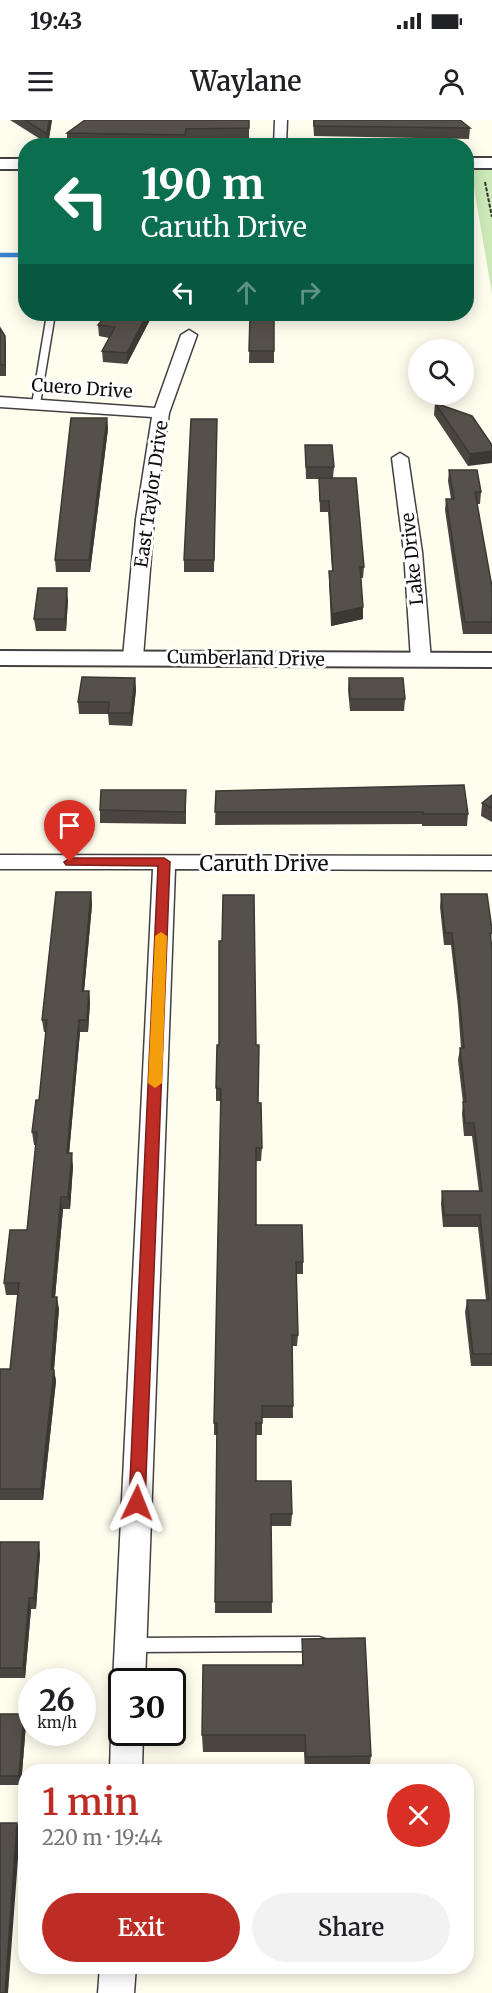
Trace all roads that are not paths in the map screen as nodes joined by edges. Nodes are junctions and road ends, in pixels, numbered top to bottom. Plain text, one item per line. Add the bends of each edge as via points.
1 (280, 120) edge
2 (280, 138) edge
3 (474, 163) edge
4 (492, 163) edge
5 (0, 164) edge
6 (18, 164) edge
7 (50, 321) edge
8 (189, 335) dead end
9 (0, 402) edge
10 (36, 404) junction
11 (161, 413) junction
12 (400, 458) dead end
13 (133, 657) junction
14 (0, 658) edge
15 (421, 660) junction
16 (492, 660) edge
17 (0, 862) edge
18 (164, 862) junction
19 (492, 863) edge
20 (334, 1644) edge
21 (131, 1645) junction
22 (130, 1668) edge
23 (127, 1746) edge
24 (126, 1764) edge
25 (117, 1974) edge
26 (116, 1993) edge

1 - 2 street
3 - 4 street
5 - 6 street
7 - 10 lane
8 - 11 street, East Taylor Drive
9 - 10 street, Cuero Drive
10 - 11 street, Cuero Drive
11 - 13 street, East Taylor Drive via 145,519
12 - 15 street, Lake Drive via 413,552
13 - 14 street, Cumberland Drive
13 - 15 street, Cumberland Drive
15 - 16 street, Cumberland Drive
17 - 18 street, Caruth Drive
18 - 19 street, Caruth Drive
18 - 21 street
20 - 21 lane
21 - 22 street
23 - 24 street
25 - 26 street

